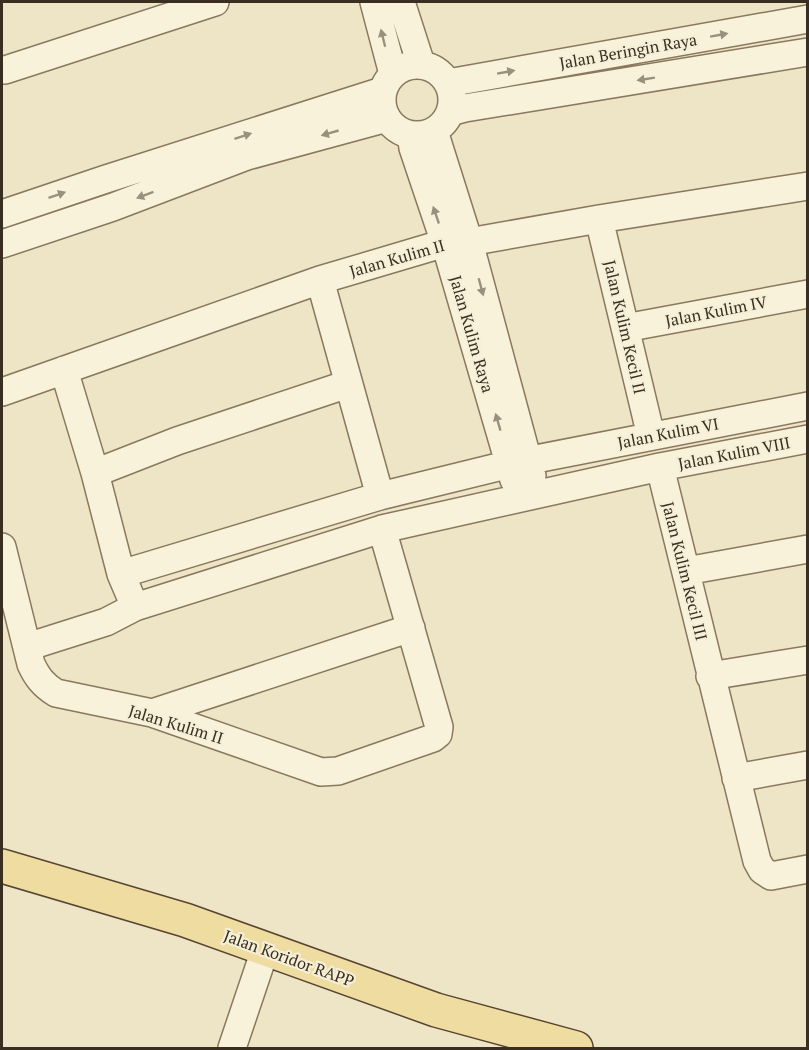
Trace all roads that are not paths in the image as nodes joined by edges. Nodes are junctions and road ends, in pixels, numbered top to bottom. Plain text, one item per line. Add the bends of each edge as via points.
1 (215, 2) edge
2 (374, 2) edge
3 (401, 2) edge
4 (807, 19) edge
5 (807, 52) edge
6 (421, 64) junction
7 (2, 70) edge
8 (387, 83) junction
9 (448, 83) junction
10 (387, 118) junction
11 (432, 126) junction
12 (106, 179) junction
13 (807, 186) edge
14 (113, 207) junction
15 (2, 214) edge
16 (599, 219) junction
17 (457, 243) junction
18 (2, 244) edge
19 (320, 280) junction
20 (807, 294) edge
21 (625, 328) junction
22 (64, 370) junction
23 (348, 384) junction
24 (2, 392) edge
25 (807, 406) edge
26 (651, 436) junction
27 (807, 439) edge
28 (519, 461) junction
29 (660, 467) junction
30 (95, 473) junction
31 (380, 496) junction
32 (527, 497) junction
33 (382, 529) junction
34 (2, 547) edge
35 (807, 549) edge
36 (686, 571) junction
37 (121, 574) junction
38 (135, 607) junction
39 (411, 628) junction
40 (27, 647) junction
41 (807, 660) edge
42 (710, 676) junction
43 (152, 713) junction
44 (807, 765) edge
45 (736, 778) junction
46 (2, 866) edge
47 (807, 870) edge
48 (264, 950) junction
49 (232, 1048) edge
50 (576, 1048) edge

1 - 7 street
8 -> 2 street
3 - 6 street
9 -> 4 street, Jalan Beringin Raya
5 -> 11 street, Jalan Beringin Raya via 465,108
6 - 8 street via 405,65
6 - 9 street via 437,70
8 - 10 street via 382,105
12 -> 8 street
9 - 11 street via 453,97
10 - 11 street via 396,128
10 -> 14 street via 247,156
11 - 17 street, Jalan Kulim Raya via 413,148
12 - 14 street
15 -> 12 street
13 - 16 street, Jalan Kulim II
14 - 18 street
16 - 17 street, Jalan Kulim II
16 - 21 street, Jalan Kulim Kecil II
17 - 19 street, Jalan Kulim II
17 - 28 street, Jalan Kulim Raya
19 - 22 street, Jalan Kulim II
19 - 23 street
20 - 21 street, Jalan Kulim IV
21 - 26 street, Jalan Kulim Kecil II
22 - 24 street, Jalan Kulim II
22 - 30 street
23 - 30 street
23 - 31 street
25 - 26 street, Jalan Kulim VI
26 - 28 street, Jalan Kulim VI
27 - 29 street, Jalan Kulim VIII
28 - 31 street, Jalan Kulim VI
28 - 32 street, Jalan Kulim Raya
29 - 32 street, Jalan Kulim VIII
29 - 36 street, Jalan Kulim Kecil III
30 - 37 street
31 - 37 street, Jalan Kulim VI
32 - 33 street, Jalan Kulim VIII
33 - 38 street, Jalan Kulim VIII
33 - 39 street
34 - 40 street, Jalan Kulim II
35 - 36 street
36 - 42 street, Jalan Kulim Kecil III
37 - 38 street
38 - 40 street, Jalan Kulim VIII via 106,622
39 - 43 street
39 - 43 street, Jalan Kulim II via 438,734 338,771 321,772
40 - 43 street, Jalan Kulim II via 41,682 56,693
41 - 42 street
42 - 45 street, Jalan Kulim Kecil III
44 - 45 street
45 - 47 street, Jalan Kulim Kecil III via 762,870 771,876
46 - 48 main road, Jalan Koridor RAPP via 185,920
48 - 49 street
48 - 50 main road, Jalan Koridor RAPP via 436,1010

